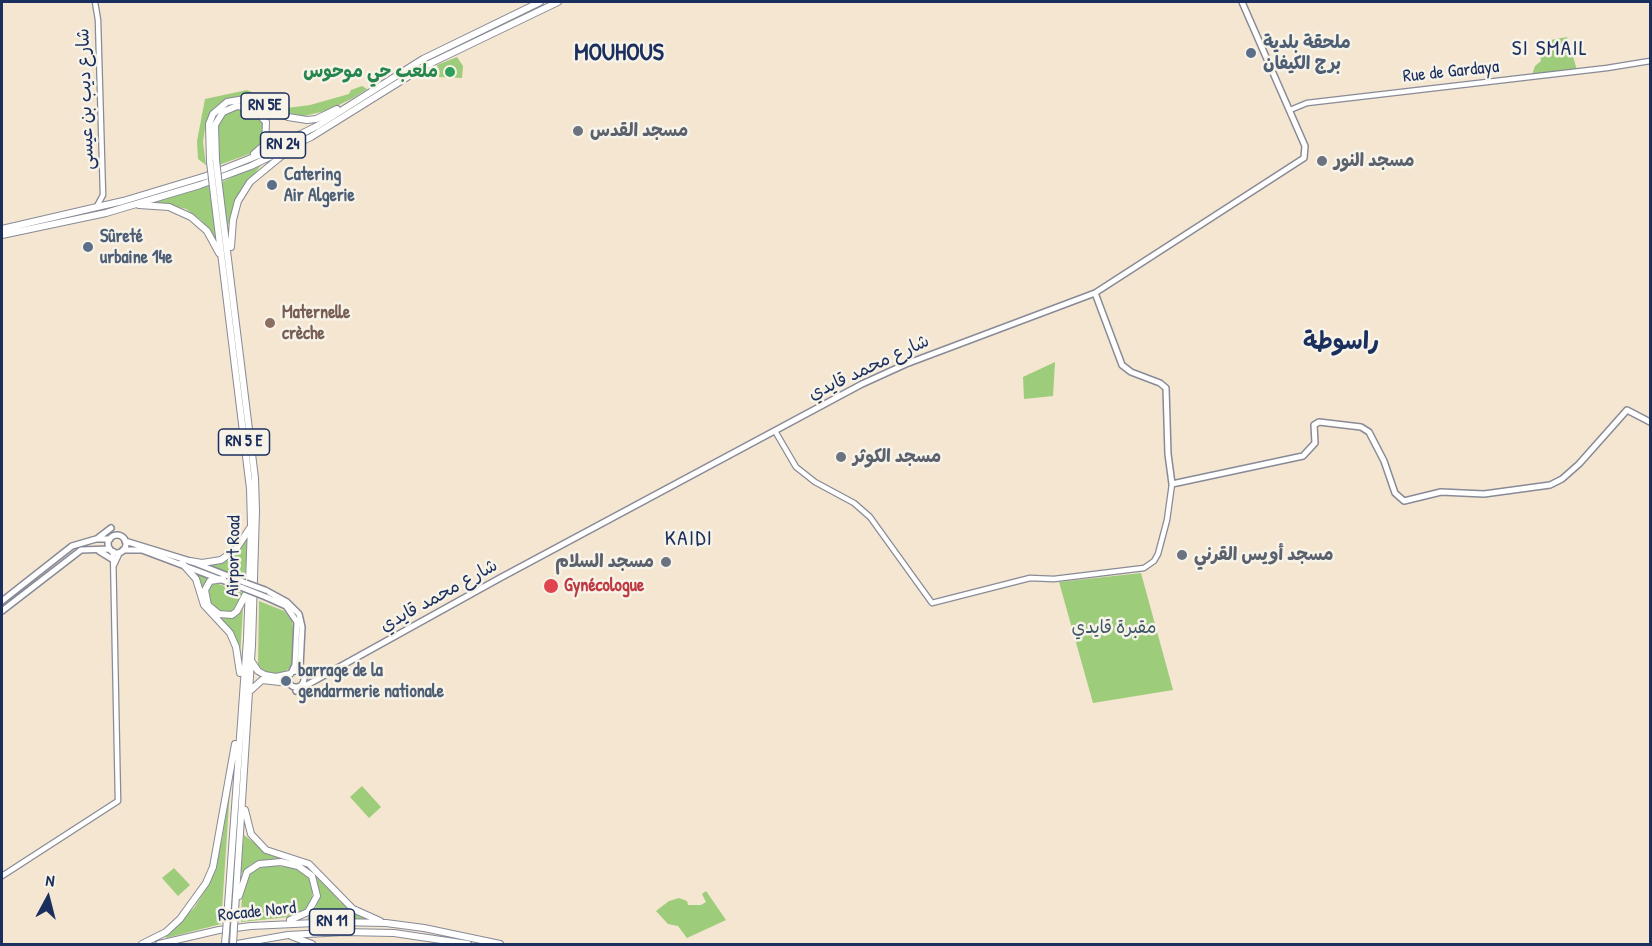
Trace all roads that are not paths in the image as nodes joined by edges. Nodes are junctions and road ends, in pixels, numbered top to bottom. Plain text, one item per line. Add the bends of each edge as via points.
1 (95, 2) edge
2 (540, 2) edge
3 (558, 2) edge
4 (1242, 2) edge
5 (1650, 61) edge
6 (365, 95) junction
7 (1290, 110) junction
8 (294, 146) junction
9 (213, 161) junction
10 (233, 166) junction
11 (103, 195) junction
12 (217, 195) joint
13 (123, 201) junction
14 (130, 206) junction
15 (95, 208) junction
16 (2, 229) edge
17 (2, 235) edge
18 (227, 273) junction
19 (1095, 293) junction
20 (1650, 422) edge
21 (774, 431) junction
22 (1172, 484) junction
23 (251, 525) junction
24 (111, 528) dead end
25 (96, 539) junction
26 (110, 539) junction
27 (125, 541) junction
28 (88, 548) junction
29 (111, 550) junction
30 (122, 551) junction
31 (112, 559) junction
32 (54, 560) junction
33 (190, 561) junction
34 (182, 563) junction
35 (59, 566) junction
36 (113, 568) junction
37 (223, 579) junction
38 (246, 586) junction
39 (265, 593) junction
40 (2, 601) edge
41 (2, 610) edge
42 (252, 660) junction
43 (291, 673) junction
44 (302, 674) junction
45 (328, 675) junction
46 (289, 683) junction
47 (242, 689) junction
48 (296, 689) junction
49 (249, 693) junction
50 (240, 720) junction
51 (243, 796) junction
52 (2, 876) edge
53 (235, 911) junction
54 (386, 923) junction
55 (279, 924) junction
56 (288, 935) junction
57 (142, 945) edge
58 (159, 945) edge
59 (225, 945) edge
60 (235, 945) edge
61 (312, 945) edge
62 (468, 945) edge
63 (500, 945) edge

1 - 11 street, شارع ديب بن عيسى
2 - 6 highway, RN 24 via 423,59
3 - 8 highway, RN 24 via 425,66
4 - 7 main road, شارع محمد قايدي
5 - 7 street, Rue de Gardaya via 1307,103
6 - 9 highway, RN 5E via 328,114 306,120 288,117 245,99 227,102 213,114 209,124
6 - 10 highway, RN 24 via 287,143
7 - 19 main road, شارع محمد قايدي via 1305,146 1304,158
8 - 14 highway, RN 24 via 200,185
8 - 18 highway via 250,182 238,201
9 - 10 highway, RN 5E via 218,118 231,107 252,108 266,122 265,144
9 - 12 highway, RN 5E, bridge
10 - 13 highway, RN 24
11 - 13 street via 104,201
11 - 15 street
12 - 18 highway, Airport Road / RN 5 E
13 - 15 highway, RN 24
14 - 17 highway, RN 24
14 - 18 highway via 169,207 191,217 213,240
15 - 16 highway, RN 24
18 - 23 highway, Airport Road / RN 5 E
18 - 42 highway, Airport Road / RN 5 E via 255,478
19 - 21 main road, شارع محمد قايدي via 890,370
19 - 22 main road via 1122,365 1166,388
20 - 22 main road via 1627,410 1562,479 1538,487 1477,495 1441,492 1404,501 1395,494 1369,432 1361,427 1319,422 1314,425 1315,443 1303,456
21 - 22 street via 796,467 870,517 932,603 1030,578 1054,579 1144,568 1158,554
21 - 45 main road, شارع محمد قايدي
23 - 33 highway via 236,549 221,560
23 - 38 highway, Airport Road / RN 5 E
24 - 25 main road
25 - 26 main road
25 - 32 main road via 77,543
26 - 27 main road via 119,535
26 - 29 main road
27 - 30 main road
27 - 33 main road
28 - 29 main road
28 - 31 main road
28 - 35 main road
29 - 30 main road
29 - 31 street
30 - 34 main road via 137,549
30 - 36 street
31 - 36 street
32 - 35 main road
32 - 40 main road
33 - 38 main road
34 - 37 main road
34 - 47 highway via 196,579 204,605 233,639
35 - 41 main road
36 - 52 street via 118,801
37 - 38 main road
37 - 38 highway via 210,581 205,590 208,605 219,614 232,615 237,611
38 - 39 main road, bridge
38 - 47 highway, Airport Road / RN 5 E
39 - 43 main road via 286,606 297,622 295,665
39 - 44 main road via 287,602 299,614
42 - 43 highway via 258,671 266,675
42 - 49 highway, Airport Road / RN 5 E
43 - 44 main road
43 - 46 main road
44 - 45 main road
44 - 48 main road via 302,683
45 - 48 main road, شارع محمد قايدي
46 - 48 main road
46 - 49 highway via 262,680
47 - 50 highway, Airport Road / RN 5 E
49 - 51 highway, Airport Road / RN 5 E
50 - 57 highway via 213,867 180,919
50 - 59 highway, Airport Road / RN 5 E, bridge
51 - 53 highway, Airport Road / RN 5 E
51 - 54 highway via 248,826 266,850 309,864 353,909
53 - 55 highway via 243,880 253,867 269,862 291,863 312,876 317,896 315,904 301,918
53 - 60 highway, RN 5 E, bridge
54 - 55 highway, Rocade Nord / RN 11
54 - 63 highway, Rocade Nord / RN 11
55 - 58 highway, Rocade Nord / RN 11 via 219,930
56 - 60 highway, Rocade Nord / RN 11
56 - 61 highway
56 - 62 highway, Rocade Nord / RN 11 via 394,933

